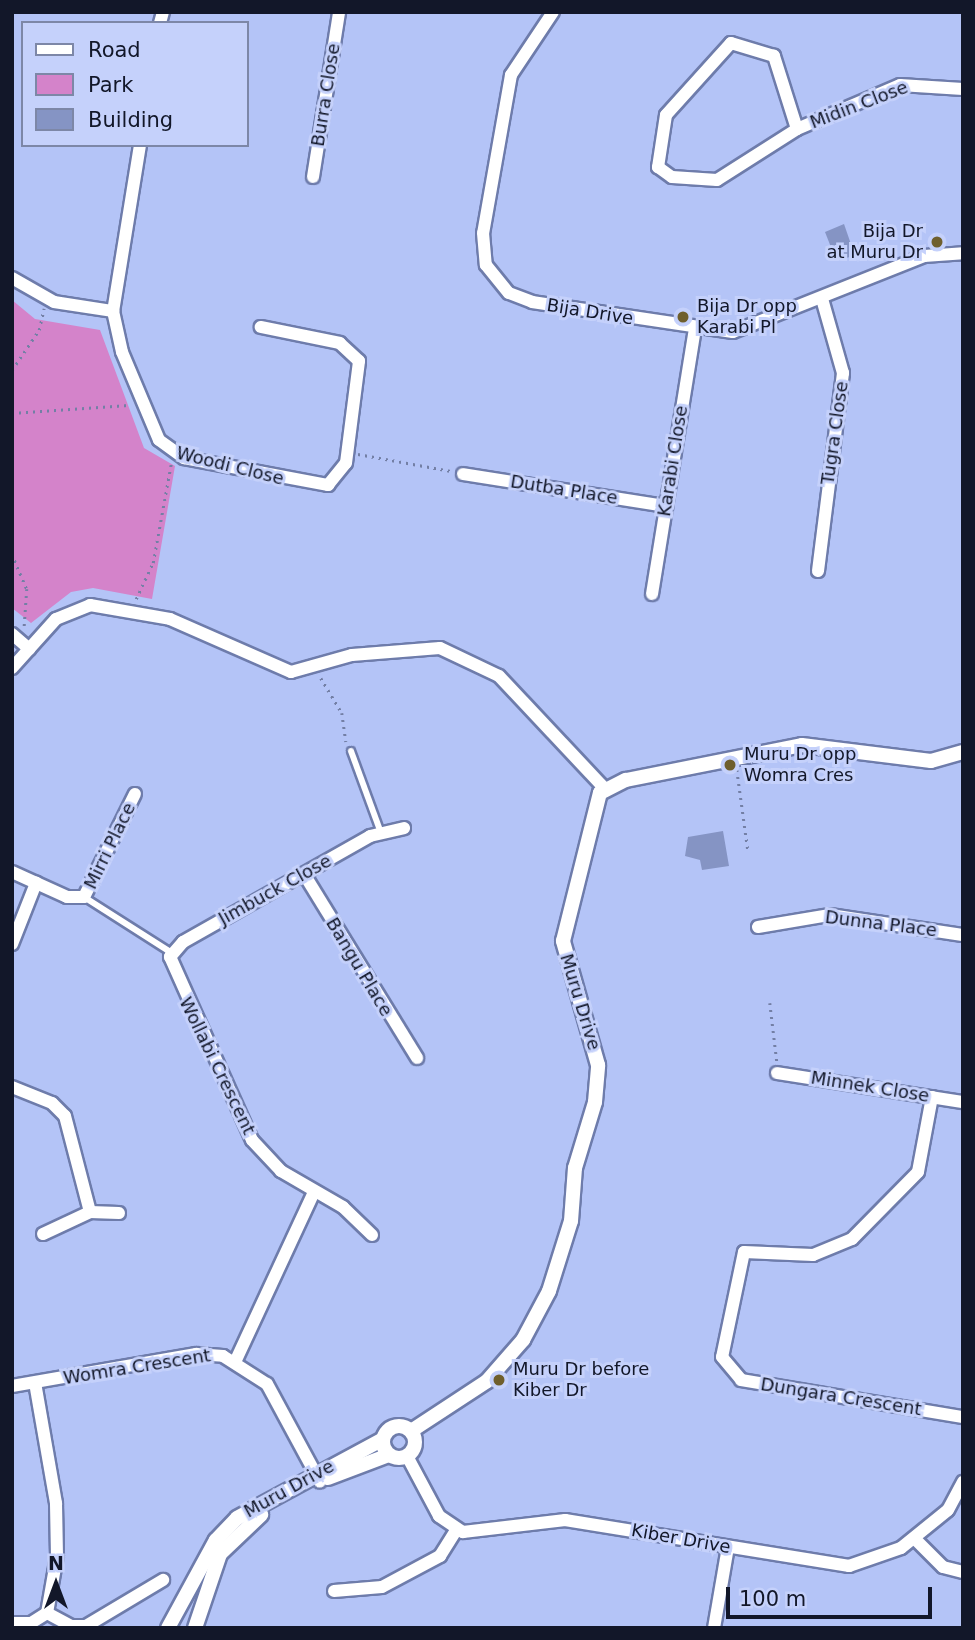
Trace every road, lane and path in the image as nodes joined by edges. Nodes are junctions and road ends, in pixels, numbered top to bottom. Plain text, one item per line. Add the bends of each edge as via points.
1 (339, 12) edge
2 (553, 12) edge
3 (963, 89) edge
4 (797, 129) junction
5 (140, 147) edge
6 (313, 177) dead end
7 (963, 253) edge
8 (12, 278) edge
9 (46, 299) junction
10 (822, 299) junction
11 (113, 312) junction
12 (261, 327) dead end
13 (695, 329) junction
14 (12, 370) edge
15 (143, 403) junction
16 (12, 413) edge
17 (348, 452) junction
18 (173, 454) junction
19 (463, 474) joint
20 (666, 506) junction
21 (12, 554) edge
22 (818, 571) dead end
23 (652, 594) dead end
24 (131, 610) junction
25 (18, 634) edge
26 (29, 649) junction
27 (12, 668) edge
28 (318, 668) junction
29 (351, 751) joint
30 (961, 756) edge
31 (737, 770) dead end
32 (604, 789) junction
33 (135, 794) dead end
34 (404, 828) dead end
35 (381, 833) junction
36 (748, 850) dead end
37 (12, 872) edge
38 (304, 874) junction
39 (36, 883) junction
40 (84, 897) junction
41 (758, 928) dead end
42 (963, 935) edge
43 (12, 944) edge
44 (172, 953) junction
45 (770, 1003) dead end
46 (417, 1058) dead end
47 (777, 1073) joint
48 (12, 1087) edge
49 (932, 1097) junction
50 (963, 1102) edge
51 (314, 1192) junction
52 (90, 1212) junction
53 (120, 1213) dead end
54 (43, 1234) dead end
55 (372, 1234) dead end
56 (236, 1360) junction
57 (35, 1383) junction
58 (12, 1386) edge
59 (963, 1417) edge
60 (411, 1431) junction
61 (383, 1439) junction
62 (389, 1455) junction
63 (407, 1456) junction
64 (318, 1478) junction
65 (963, 1482) edge
66 (456, 1530) junction
67 (914, 1538) junction
68 (728, 1547) junction
69 (963, 1572) edge
70 (163, 1580) dead end
71 (334, 1591) dead end
72 (47, 1613) junction
73 (12, 1623) edge
74 (168, 1628) edge
75 (195, 1628) edge
76 (714, 1628) edge

1 - 6 street, Burra Close
2 - 13 street, Bija Drive via 519,57 508,86 483,240 489,272 503,289 532,302
3 - 4 street, Midin Close via 906,84
4 - 4 street, Midin Close via 718,180 672,177 658,167 663,120 731,43 774,56
5 - 11 street, Woodi Close
7 - 10 street, Bija Drive via 924,256
8 - 9 street
9 - 11 street
9 - 14 path via 39,330
10 - 13 street, Bija Drive via 742,331
10 - 22 street, Tugra Close via 843,373
11 - 15 street, Woodi Close
12 - 17 street, Woodi Close via 340,343 356,355 361,372
13 - 20 street, Karabi Close
15 - 16 path via 49,415
15 - 18 street, Woodi Close via 161,443
17 - 18 street, Woodi Close via 340,476 320,486
17 - 19 path
18 - 24 path via 153,563
19 - 20 street, Dutba Place
20 - 23 street, Karabi Close
21 - 25 path via 27,589
24 - 26 street via 76,607
24 - 28 street via 176,621 275,668
25 - 26 street
26 - 27 street
28 - 29 path via 342,713
28 - 32 street via 352,654 410,646 466,656 504,681
29 - 35 lane
30 - 32 street via 931,761 809,744
31 - 36 path
32 - 60 street, Muru Drive via 590,814 563,941 598,1065 592,1115 575,1168 571,1221 549,1291 523,1340 487,1381
33 - 40 street, Mirri Place
34 - 35 street, Jimbuck Close
35 - 38 street, Jimbuck Close
37 - 39 street
38 - 44 street, Jimbuck Close
38 - 46 street, Bangu Place
39 - 40 street via 67,897
39 - 43 street
40 - 44 lane
41 - 42 street, Dunna Place via 830,915
44 - 51 street, Wollabi Crescent via 174,978 252,1140 271,1163
45 - 47 path
47 - 49 street, Minnek Close
48 - 52 street via 52,1103 65,1116
49 - 50 street, Minnek Close
49 - 59 street, Dungara Crescent via 918,1172 852,1239 813,1255 744,1252 719,1368 741,1380
51 - 55 street, Wollabi Crescent
51 - 56 street
52 - 53 street
52 - 54 street
56 - 57 street, Womra Crescent via 204,1353
56 - 64 street, Womra Crescent via 267,1384
57 - 58 street, Womra Crescent
57 - 72 street via 58,1513
60 - 61 street via 397,1426
60 - 63 street via 415,1445
61 - 62 street
61 - 64 street, Muru Drive
62 - 63 street
62 - 64 street, Muru Drive
63 - 66 street via 439,1516
64 - 74 street, Muru Drive via 223,1531
64 - 75 street, Muru Drive via 229,1540 207,1582
65 - 67 street, Kiber Drive via 948,1510
66 - 68 street, Kiber Drive via 479,1534 565,1520
66 - 71 street via 440,1556 382,1587
67 - 68 street, Kiber Drive via 884,1558 849,1566
67 - 69 street via 943,1567
68 - 76 street
70 - 72 street via 86,1626 71,1626
72 - 73 street via 31,1623

